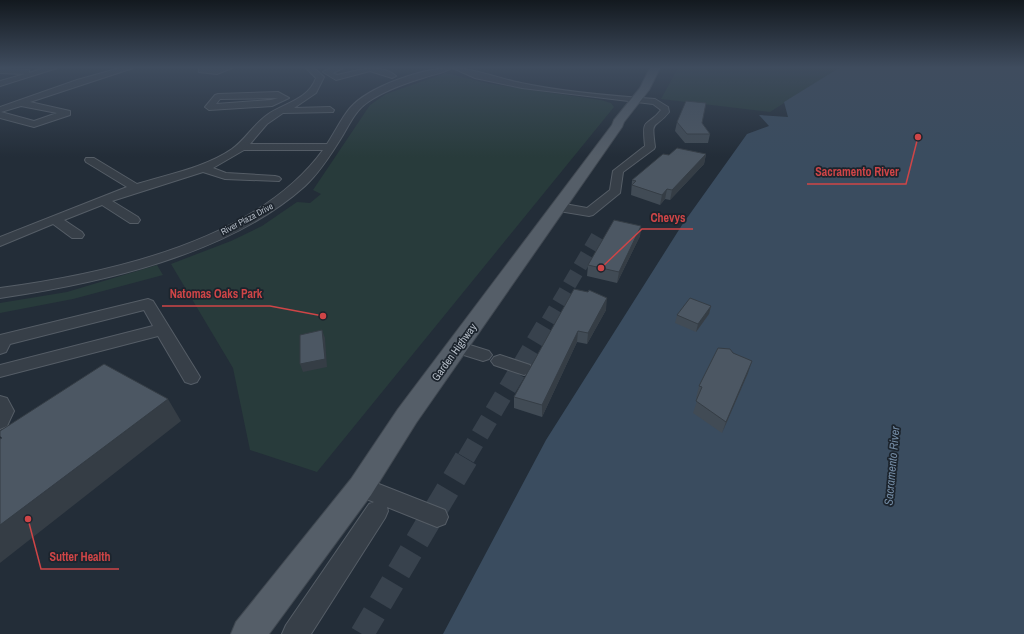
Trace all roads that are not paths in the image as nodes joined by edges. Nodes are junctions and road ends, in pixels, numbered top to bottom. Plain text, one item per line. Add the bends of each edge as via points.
1 (36, 98) edge
2 (217, 98) edge
3 (284, 98) edge
4 (303, 98) edge
5 (370, 98) edge
6 (608, 98) edge
7 (633, 98) edge
8 (637, 99) junction
9 (300, 100) junction
10 (21, 103) junction
11 (0, 104) edge
12 (12, 107) junction
13 (0, 110) edge
14 (330, 110) dead end
15 (280, 111) junction
16 (0, 114) edge
17 (201, 116) dead end
18 (245, 144) junction
19 (330, 145) junction
20 (90, 160) dead end
21 (203, 168) junction
22 (275, 179) dead end
23 (136, 188) junction
24 (103, 200) junction
25 (559, 208) junction
26 (54, 219) junction
27 (134, 220) dead end
28 (77, 235) dead end
29 (0, 242) edge
30 (0, 293) edge
31 (163, 329) junction
32 (457, 347) junction
33 (0, 348) edge
34 (483, 356) dead end
35 (500, 361) dead end
36 (524, 369) dead end
37 (0, 371) edge
38 (191, 377) dead end
39 (0, 403) edge
40 (0, 421) edge
41 (361, 487) junction
42 (377, 511) dead end
43 (437, 517) dead end
44 (248, 634) edge
45 (295, 634) edge

1 - 10 street
2 - 17 street
3 - 9 street
4 - 9 street
5 - 19 street, River Plaza Drive via 354,109
6 - 8 street
7 - 8 street
8 - 25 main road, Garden Highway via 622,116
8 - 25 street via 655,102 665,109 665,112 650,123 650,147 618,171 616,191 589,212
9 - 15 street
10 - 12 street
10 - 16 street via 67,113 34,124
11 - 12 street
12 - 13 street
14 - 15 street
15 - 18 street via 265,121
18 - 19 street
18 - 21 street via 223,159
19 - 30 street, River Plaza Drive via 311,172 290,193 257,215 212,237 155,258 89,277
20 - 23 street
21 - 22 street via 224,176
21 - 23 street
23 - 24 street
24 - 26 street
24 - 27 street
25 - 32 main road, Garden Highway
26 - 28 street
26 - 29 street
31 - 33 street via 148,304 4,340
31 - 37 street
31 - 38 street
32 - 34 street
32 - 41 main road, Garden Highway via 407,416
35 - 36 street
39 - 40 street via 4,411
41 - 43 street
41 - 44 main road, Garden Highway
42 - 45 street

